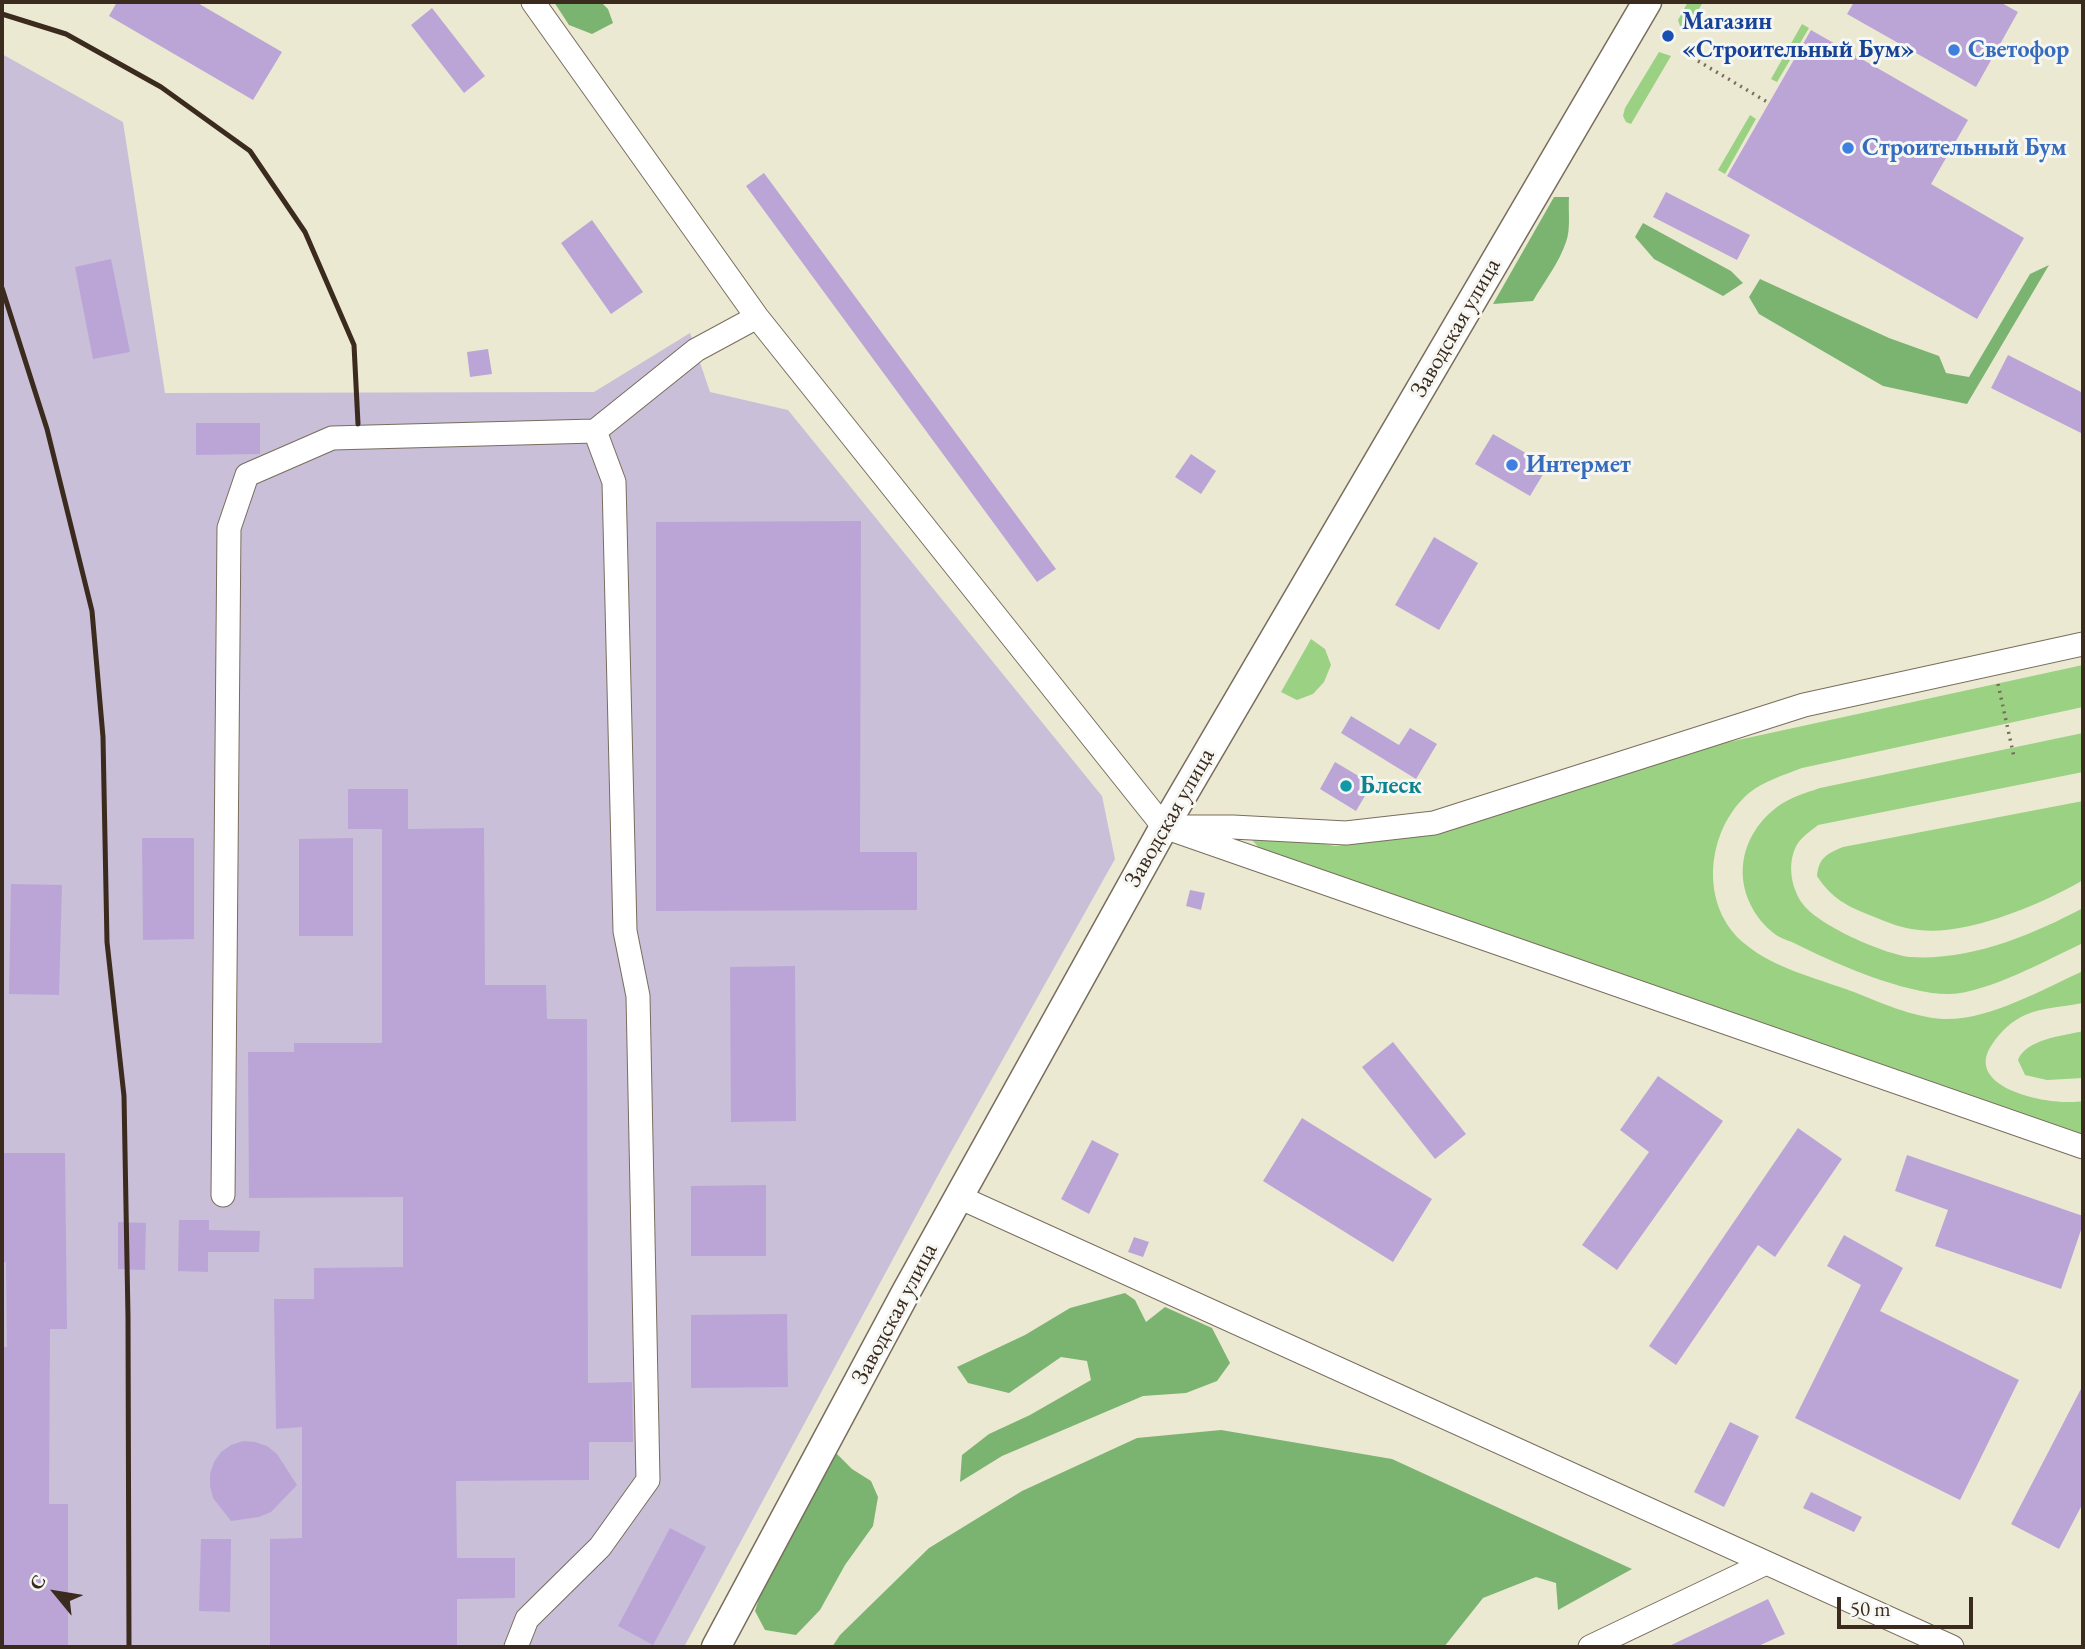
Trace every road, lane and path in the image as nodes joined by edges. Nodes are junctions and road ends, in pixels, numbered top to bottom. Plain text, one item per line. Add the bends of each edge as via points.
1 (533, 2) edge
2 (1647, 2) edge
3 (1698, 61) dead end
4 (1769, 103) dead end
5 (757, 317) junction
6 (595, 431) junction
7 (2083, 644) edge
8 (2002, 705) dead end
9 (2014, 757) dead end
10 (1164, 827) junction
11 (2083, 1147) edge
12 (223, 1195) dead end
13 (959, 1197) junction
14 (1766, 1563) junction
15 (516, 1647) edge
16 (716, 1647) edge
17 (1590, 1647) edge
18 (1952, 1647) edge

1 - 5 street
2 - 10 main road, Заводская улица
3 - 4 path
5 - 6 street via 696,350
5 - 10 street
6 - 12 street via 332,438 247,475 229,528
6 - 15 street via 614,482 625,931 638,996 648,1480 600,1547 527,1619
7 - 10 street via 1804,705 1434,823 1346,833
8 - 9 path
10 - 11 street
10 - 13 main road, Заводская улица
13 - 14 street
13 - 16 main road, Заводская улица
14 - 17 street
14 - 18 street

